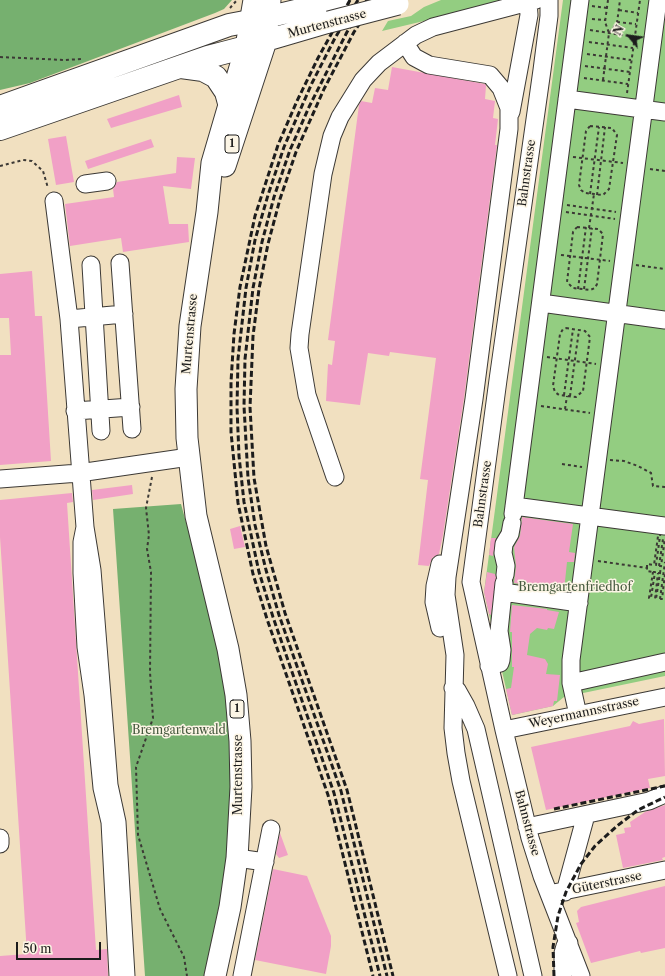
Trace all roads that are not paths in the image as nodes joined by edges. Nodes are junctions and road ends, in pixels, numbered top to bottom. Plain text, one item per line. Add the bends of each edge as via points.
1 (339, 0) edge
2 (549, 0) edge
3 (658, 0) edge
4 (532, 1) edge
5 (404, 2) edge
6 (314, 3) edge
7 (585, 3) edge
8 (261, 9) edge
9 (405, 43) junction
10 (256, 44) junction
11 (180, 67) junction
12 (567, 98) junction
13 (229, 103) junction
14 (644, 105) junction
15 (0, 107) edge
16 (665, 112) edge
17 (509, 118) junction
18 (0, 129) edge
19 (107, 181) dead end
20 (85, 184) dead end
21 (502, 184) junction
22 (525, 186) junction
23 (54, 202) road end
24 (207, 212) junction
25 (120, 263) dead end
26 (91, 265) dead end
27 (540, 303) junction
28 (124, 314) junction
29 (616, 314) junction
30 (94, 317) junction
31 (69, 319) junction
32 (665, 320) edge
33 (477, 375) junction
34 (498, 378) junction
35 (131, 407) junction
36 (100, 409) junction
37 (75, 411) junction
38 (132, 429) dead end
39 (101, 431) dead end
40 (189, 457) junction
41 (79, 473) junction
42 (335, 477) dead end
43 (0, 479) edge
44 (513, 514) junction
45 (589, 516) junction
46 (456, 519) junction
47 (479, 523) junction
48 (665, 526) edge
49 (83, 535) junction
50 (504, 583) junction
51 (578, 603) junction
52 (665, 662) edge
53 (489, 666) junction
54 (571, 682) junction
55 (454, 688) junction
56 (665, 697) edge
57 (578, 715) junction
58 (504, 730) junction
59 (665, 794) edge
60 (586, 815) junction
61 (527, 827) junction
62 (271, 829) dead end
63 (0, 838) edge
64 (0, 844) edge
65 (237, 858) junction
66 (265, 862) junction
67 (665, 870) edge
68 (557, 893) junction
69 (569, 943) junction
70 (216, 972) edge
71 (245, 975) edge
72 (118, 976) edge
73 (126, 976) edge
74 (508, 976) edge
75 (533, 976) edge
76 (564, 976) edge
77 (581, 976) edge

1 - 6 main road, Murtenstrasse
2 - 22 street, Bahnstrasse via 549,16
3 - 14 street
4 - 9 street via 433,27
4 - 17 street via 514,106
5 - 10 main road, Murtenstrasse, bridge
6 - 8 main road, Murtenstrasse
7 - 12 street
8 - 10 main road, Murtenstrasse / 1
8 - 15 highway via 229,25
9 - 17 street via 414,57 429,65 490,75 507,98
9 - 42 street via 379,64 355,92 332,136 323,174 299,348 307,395
10 - 11 highway
10 - 13 main road, Murtenstrasse / 1
10 - 24 main road, Murtenstrasse / 1 via 224,168
11 - 13 highway via 203,70 216,77 226,92
11 - 18 highway
12 - 14 street
12 - 27 street
13 - 24 main road, Murtenstrasse / 1 via 212,163
14 - 16 street
14 - 29 street
17 - 21 street
19 - 20 street
21 - 22 street
21 - 33 street
22 - 34 street, Bahnstrasse
23 - 31 street
24 - 40 main road, Murtenstrasse / 1 via 197,269 188,352 186,388
25 - 28 street
26 - 30 street
27 - 29 street
27 - 44 street
28 - 30 street
28 - 35 street
29 - 32 street
29 - 45 street
30 - 31 street
30 - 36 street
31 - 37 street
33 - 34 street
33 - 46 street
34 - 47 street, Bahnstrasse
35 - 36 street
35 - 38 street
36 - 37 street
36 - 39 street
37 - 41 street
40 - 41 street
40 - 65 main road, Murtenstrasse / 1 via 196,516 226,636 236,695 241,773
41 - 43 street
41 - 49 street
44 - 45 street
44 - 50 street via 511,532 503,548
45 - 48 street
45 - 51 street
46 - 47 street
46 - 55 street via 446,595 452,632
47 - 53 street, Bahnstrasse via 471,582
49 - 72 street via 86,647 102,788 110,822
49 - 73 street via 89,543 109,785 117,822
50 - 51 street
50 - 53 street via 499,631 501,662
51 - 54 street
52 - 54 street
53 - 58 street, Bahnstrasse
54 - 57 street
55 - 74 street via 453,728 461,781
55 - 75 street via 466,706 476,729
56 - 57 street, Weyermannsstrasse
57 - 58 street, Weyermannsstrasse
58 - 61 street, Bahnstrasse
59 - 60 street
60 - 61 street
60 - 68 street
61 - 68 street, Bahnstrasse via 538,864
62 - 66 street
63 - 64 street
65 - 66 street
65 - 70 main road, Murtenstrasse / 1
66 - 71 street
67 - 68 street, Güterstrasse
68 - 69 street, Bahnstrasse
69 - 76 street via 565,946 563,954
69 - 77 street, Bahnstrasse
70 - 71 street

